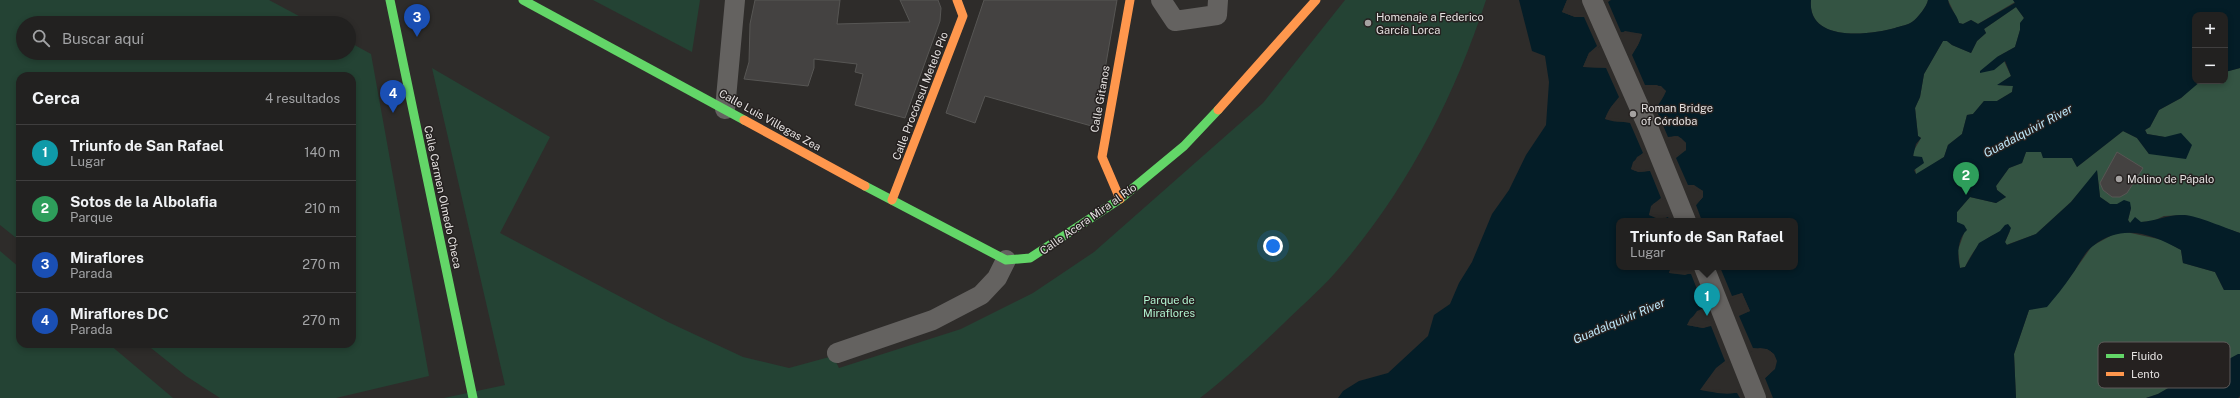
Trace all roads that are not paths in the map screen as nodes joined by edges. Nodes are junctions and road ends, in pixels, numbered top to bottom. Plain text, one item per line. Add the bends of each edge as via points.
1 (390, 0) edge
2 (398, 0) edge
3 (523, 0) edge
4 (736, 0) edge
5 (957, 0) edge
6 (1130, 0) edge
7 (1161, 0) edge
8 (1316, 0) edge
9 (1592, 0) edge
10 (1218, 7) edge
11 (392, 12) junction
12 (724, 109) junction
13 (1120, 199) junction
14 (892, 200) junction
15 (1685, 218) edge
16 (1006, 260) junction
17 (1705, 270) edge
18 (837, 354) dead end
19 (473, 398) edge
20 (1756, 398) edge

1 - 11 street, Calle Carmen Olmedo Checa
2 - 11 street
3 - 12 street, Calle Luis Villegas Zea
4 - 12 street
5 - 14 street, Calle Procónsul Metelo Pío via 963,16
6 - 13 street, Calle Gitanos via 1102,157
7 - 10 street via 1175,21
8 - 13 street, Calle Acera Mira al Río via 1184,146
9 - 15 street
11 - 19 street, Calle Carmen Olmedo Checa
12 - 14 street, Calle Luis Villegas Zea
13 - 16 street, Calle Acera Mira al Río via 1030,258
14 - 16 street, Calle Luis Villegas Zea
16 - 18 street via 997,278 981,295 933,320
17 - 20 street

